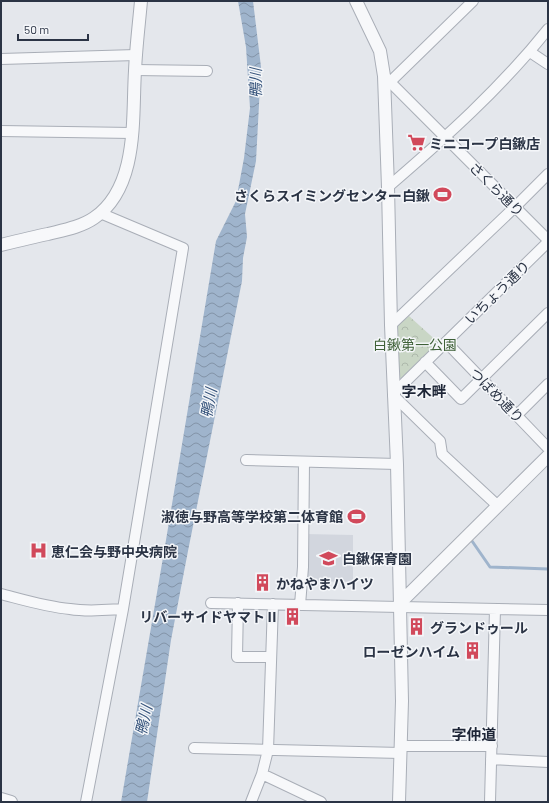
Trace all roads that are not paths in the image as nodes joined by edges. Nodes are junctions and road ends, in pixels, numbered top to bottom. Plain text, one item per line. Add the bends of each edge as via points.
1 (141, 1) edge
2 (356, 1) edge
3 (473, 1) edge
4 (548, 28) edge
5 (530, 52) junction
6 (136, 55) junction
7 (1, 59) edge
8 (548, 64) edge
9 (135, 70) junction
10 (207, 71) dead end
11 (387, 79) junction
12 (1, 131) edge
13 (132, 133) junction
14 (446, 137) junction
15 (548, 174) edge
16 (388, 187) junction
17 (515, 207) junction
18 (100, 213) junction
19 (548, 241) edge
20 (1, 245) edge
21 (548, 313) edge
22 (391, 325) junction
23 (446, 342) junction
24 (425, 362) junction
25 (482, 378) junction
26 (548, 384) edge
27 (394, 394) junction
28 (517, 416) junction
29 (548, 448) edge
30 (548, 456) edge
31 (246, 460) dead end
32 (304, 462) junction
33 (397, 464) junction
34 (498, 506) junction
35 (1, 594) edge
36 (211, 603) dead end
37 (238, 603) junction
38 (273, 604) junction
39 (300, 605) junction
40 (400, 605) junction
41 (123, 609) junction
42 (495, 609) junction
43 (548, 610) edge
44 (271, 657) junction
45 (492, 746) junction
46 (194, 748) dead end
47 (268, 750) junction
48 (401, 750) junction
49 (491, 759) junction
50 (548, 762) edge
51 (262, 774) junction
52 (1, 799) edge
53 (11, 802) edge
54 (86, 802) edge
55 (251, 802) edge
56 (321, 802) edge
57 (399, 802) edge
58 (490, 802) edge

1 - 6 street
2 - 11 street via 380,51
3 - 11 street
4 - 5 street
5 - 8 street
5 - 14 street
6 - 7 street
6 - 9 street
9 - 10 street
9 - 13 street
11 - 14 street, さくら通り
11 - 16 street
12 - 13 street
13 - 18 street via 125,177
14 - 16 street
14 - 17 street, さくら通り
15 - 17 street
16 - 22 street
17 - 19 street, さくら通り
17 - 22 street
18 - 20 street via 84,224 72,228
18 - 41 street via 183,248
19 - 23 street, いちょう通り
21 - 25 street
22 - 27 street
23 - 24 street, いちょう通り
23 - 25 street, つばめ通り
24 - 25 street via 461,399
24 - 27 street, いちょう通り
25 - 28 street, つばめ通り
26 - 28 street
27 - 33 street
27 - 34 street via 440,441 442,454
28 - 29 street, つばめ通り
30 - 34 street
31 - 32 street
32 - 33 street
32 - 39 street
33 - 40 street
34 - 40 street
35 - 41 street via 72,610
36 - 37 street
37 - 38 street
37 - 44 street via 237,657
38 - 39 street
38 - 44 street
39 - 40 street
40 - 42 street
40 - 48 street
41 - 54 street
42 - 43 street
42 - 45 street
44 - 47 street
45 - 48 street
45 - 49 street
46 - 47 street
47 - 48 street
47 - 51 street
48 - 57 street
49 - 50 street
49 - 58 street
51 - 55 street
51 - 56 street
52 - 53 street

